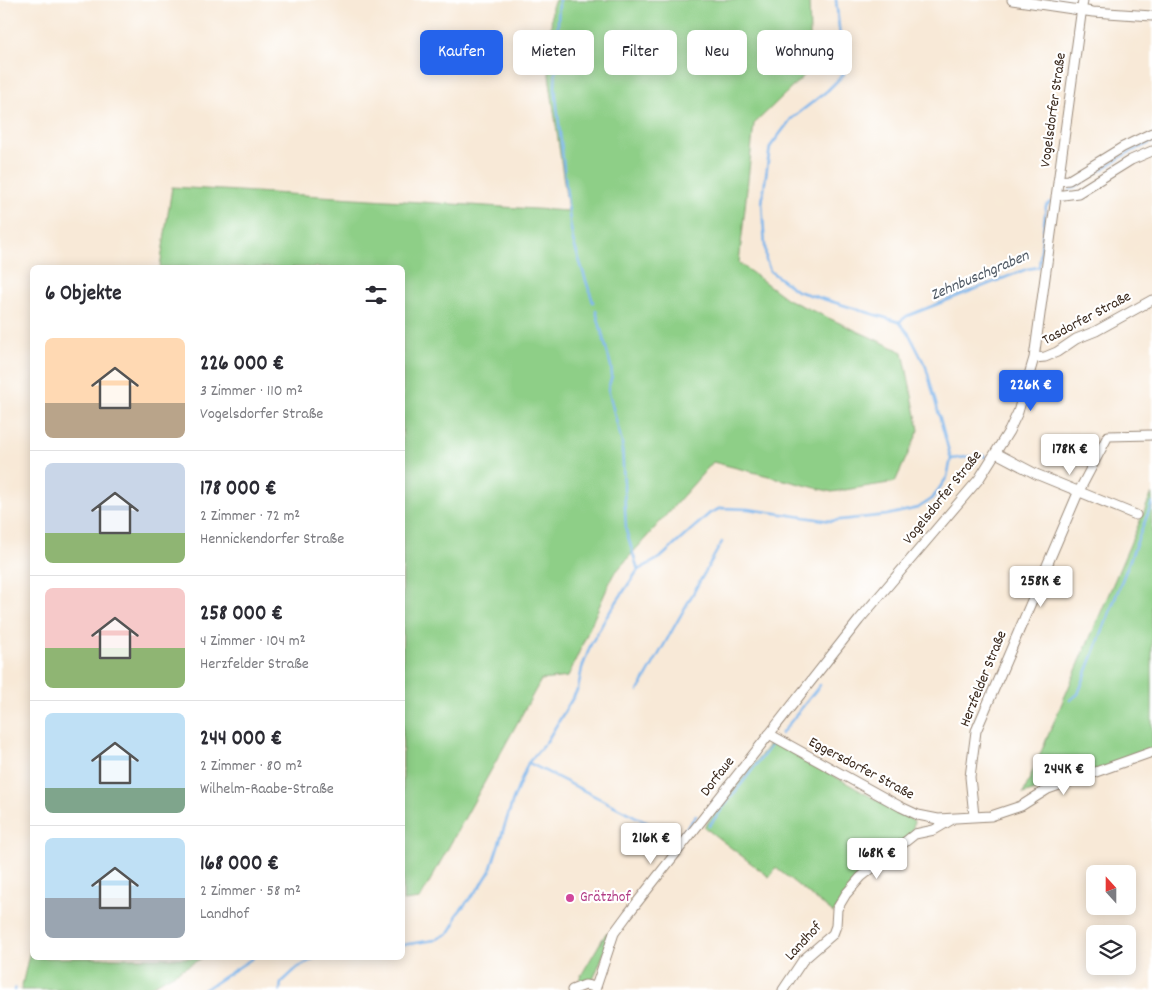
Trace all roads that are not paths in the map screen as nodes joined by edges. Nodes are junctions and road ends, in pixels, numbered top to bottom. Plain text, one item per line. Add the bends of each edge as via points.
1 (1012, 0) edge
2 (1083, 0) edge
3 (1082, 10) junction
4 (1152, 16) edge
5 (1152, 133) edge
6 (1152, 151) edge
7 (1058, 181) junction
8 (1056, 196) junction
9 (1152, 300) edge
10 (1034, 358) junction
11 (1152, 436) edge
12 (996, 453) junction
13 (1078, 492) junction
14 (1136, 515) dead end
15 (769, 734) junction
16 (1152, 752) edge
17 (974, 816) junction
18 (951, 820) junction
19 (595, 989) edge
20 (572, 990) edge
21 (783, 990) edge

1 - 3 street
2 - 3 street, Vogelsdorfer Straße
3 - 4 street
3 - 7 street, Vogelsdorfer Straße
5 - 7 street via 1069,180
6 - 8 street via 1131,160 1078,194
7 - 8 street, Vogelsdorfer Straße
8 - 10 street, Vogelsdorfer Straße
9 - 10 street, Tasdorfer Straße via 1057,352
10 - 12 street, Vogelsdorfer Straße via 1018,412
11 - 13 street, Herzfelder Straße via 1108,436
12 - 13 street
12 - 15 street, Vogelsdorfer Straße via 966,495
13 - 14 street
13 - 17 street, Herzfelder Straße via 976,731 970,777
15 - 18 street, Eggersdorfer Straße via 901,807 918,815
15 - 19 street, Dorfaue via 614,934
16 - 17 street, Eggersdorfer Straße via 1048,790 1021,806 991,816
17 - 18 street, Eggersdorfer Straße
18 - 21 street, Landhof via 934,830 914,834 861,877 837,909 833,934 803,960
19 - 20 street, Dorfaue via 585,985

